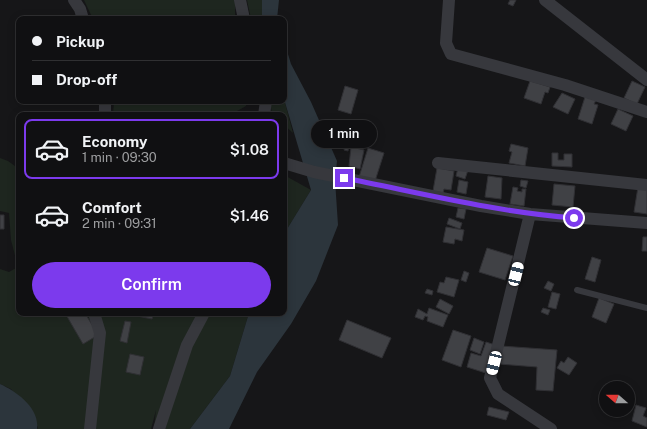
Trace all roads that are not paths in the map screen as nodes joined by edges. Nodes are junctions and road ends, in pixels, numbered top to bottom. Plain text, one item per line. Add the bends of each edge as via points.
1 (74, 0) edge
2 (240, 0) edge
3 (449, 0) edge
4 (545, 0) edge
5 (82, 16) edge
6 (243, 16) edge
7 (647, 80) edge
8 (647, 112) edge
9 (438, 163) dead end
10 (287, 164) edge
11 (647, 184) edge
12 (530, 214) junction
13 (647, 223) edge
14 (577, 290) dead end
15 (647, 308) edge
16 (95, 316) edge
17 (202, 316) edge
18 (90, 429) edge
19 (159, 429) edge
20 (551, 429) edge

1 - 5 street
2 - 6 street
3 - 8 street via 446,43 451,54 565,85
4 - 7 street
9 - 11 street
10 - 12 street via 314,172
12 - 13 street
12 - 20 street via 490,378 498,394
14 - 15 lane
16 - 18 street via 100,333
17 - 19 street via 187,345

